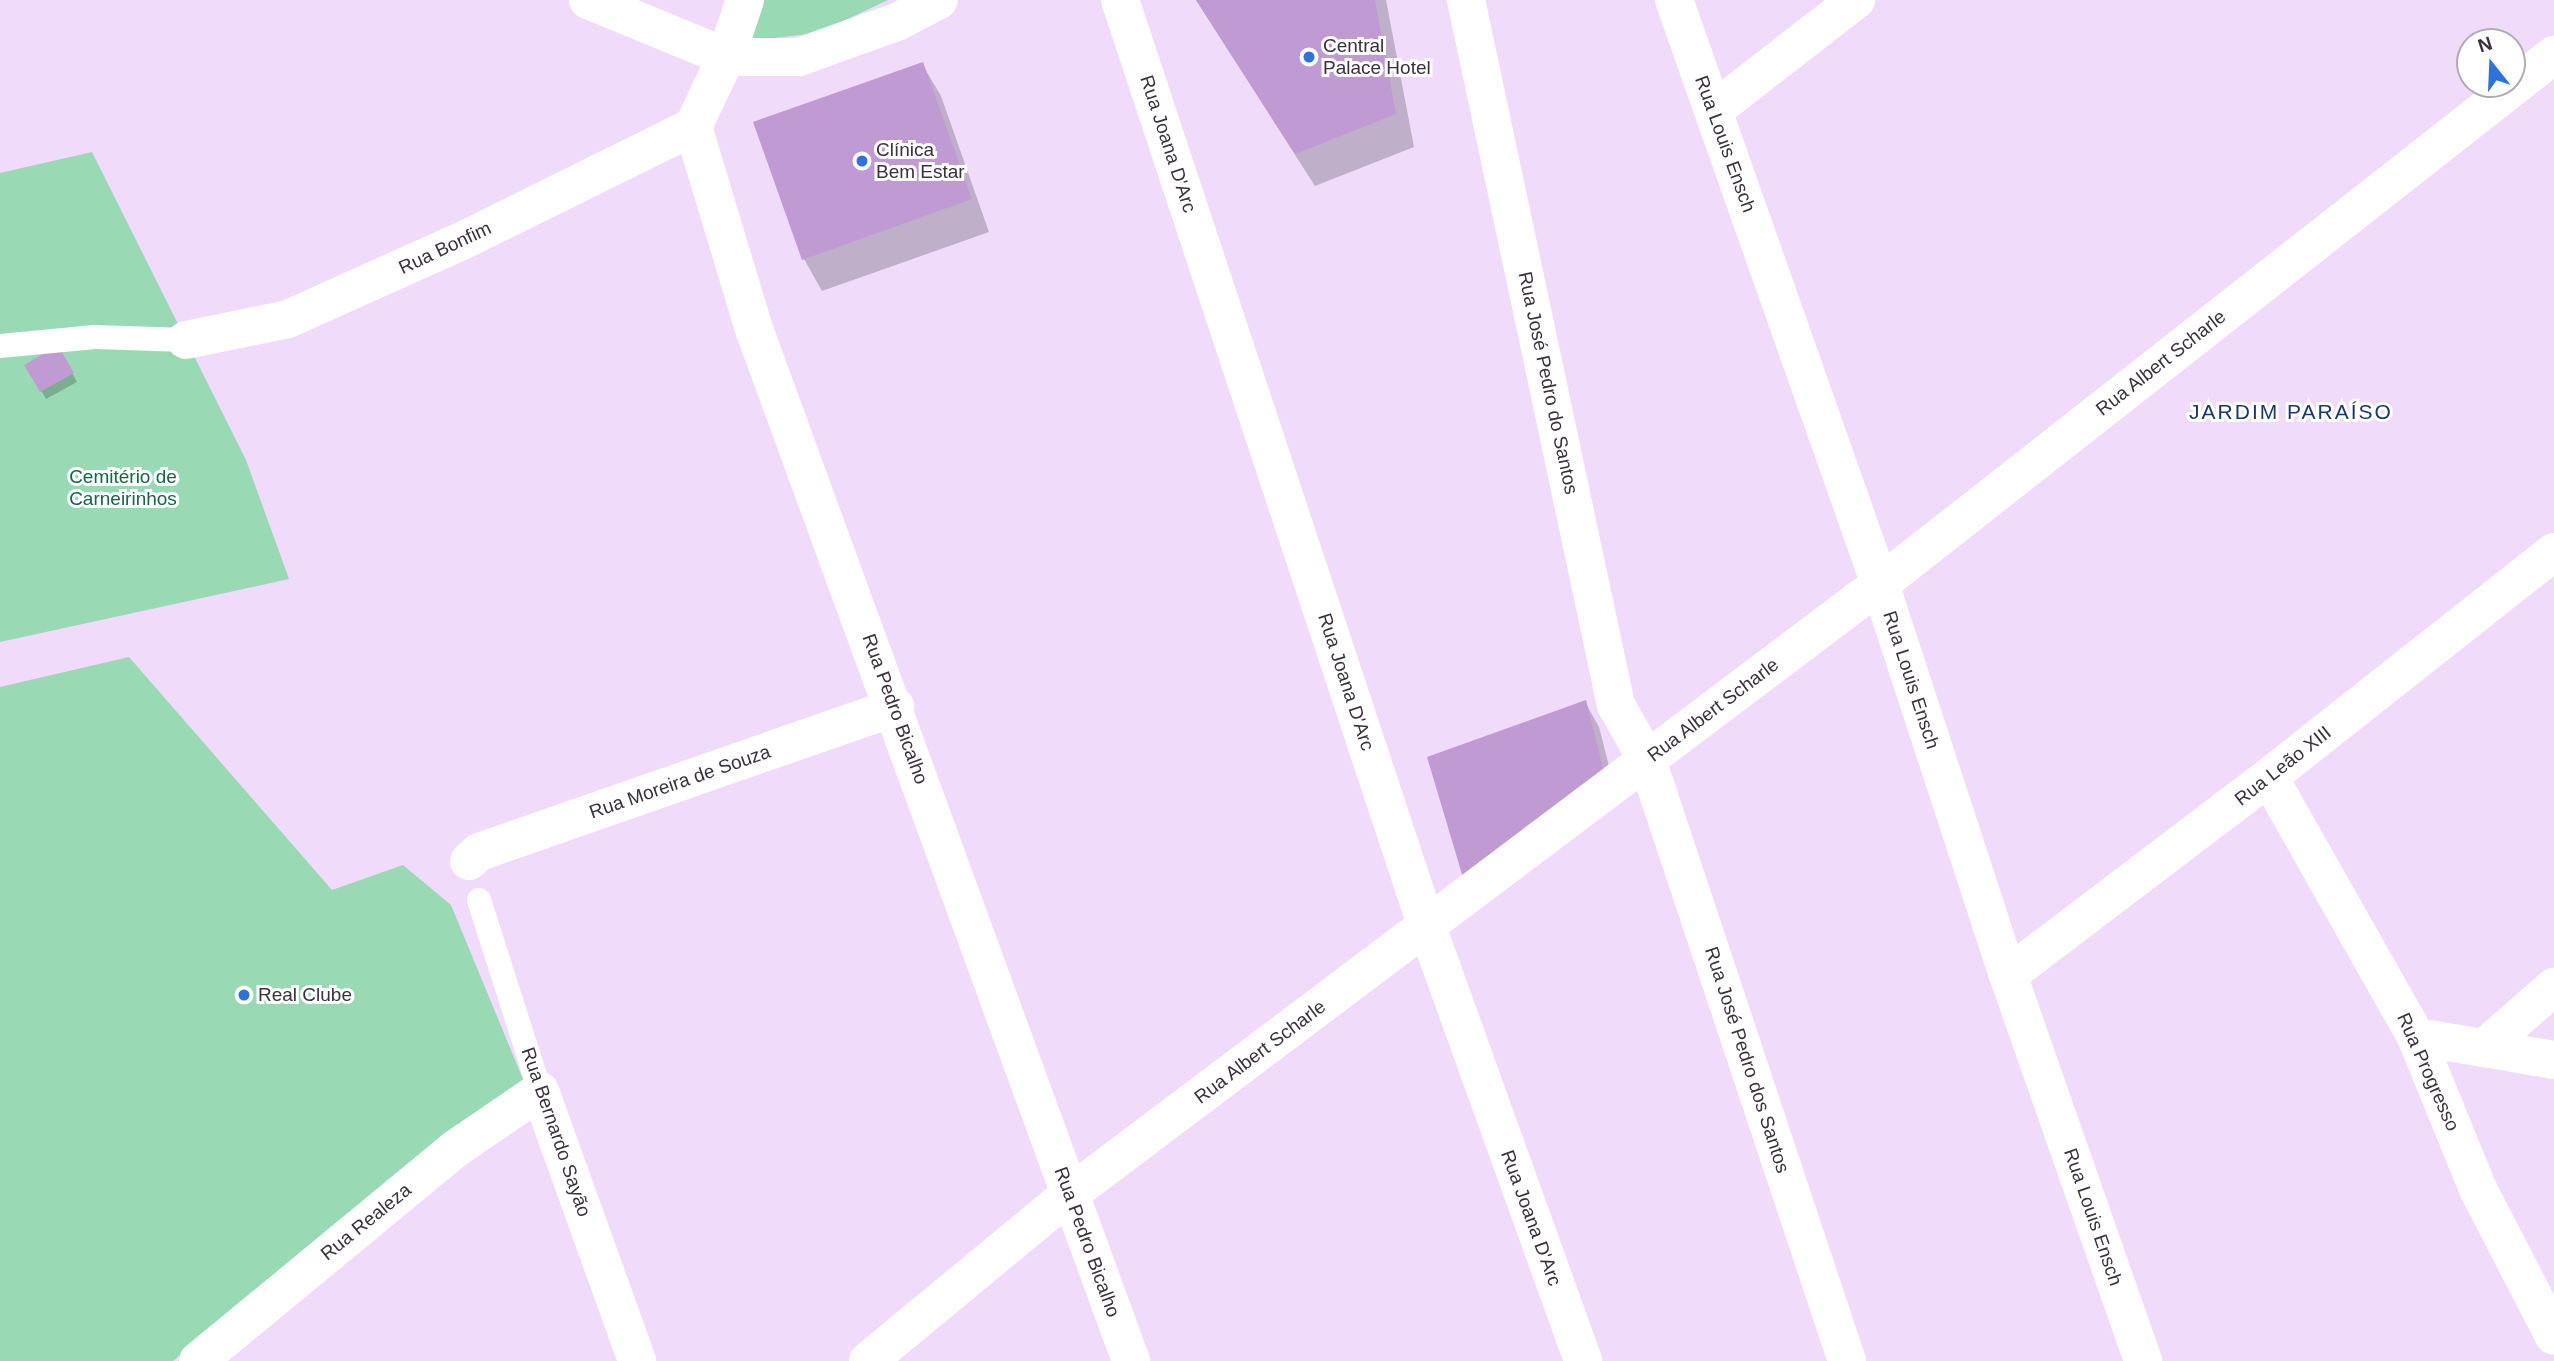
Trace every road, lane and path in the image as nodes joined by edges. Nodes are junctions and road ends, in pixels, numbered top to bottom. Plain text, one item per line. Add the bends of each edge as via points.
1 (588, 0) edge
2 (745, 0) edge
3 (939, 0) edge
4 (1120, 0) edge
5 (1466, 0) edge
6 (1674, 0) edge
7 (1856, 0) edge
8 (2554, 55) edge
9 (726, 57) junction
10 (1714, 110) junction
11 (693, 127) junction
12 (187, 340) joint
13 (0, 346) edge
14 (2554, 552) edge
15 (1880, 584) junction
16 (895, 706) junction
17 (1647, 760) junction
18 (2269, 778) junction
19 (469, 861) dead end
20 (479, 900) dead end
21 (1427, 927) junction
22 (2008, 975) junction
23 (2554, 987) edge
24 (2416, 1037) junction
25 (2484, 1048) junction
26 (2554, 1060) edge
27 (540, 1091) junction
28 (1070, 1194) junction
29 (2554, 1336) edge
30 (198, 1361) edge
31 (637, 1361) edge
32 (868, 1361) edge
33 (1130, 1361) edge
34 (1583, 1361) edge
35 (1847, 1361) edge
36 (2143, 1361) edge

1 - 9 street
2 - 9 street
3 - 9 street via 897,22 799,57
4 - 21 street, Rua Joana D'Arc
5 - 17 street, Rua José Pedro do Santos via 1616,705
6 - 10 street, Rua Louis Ensch
7 - 10 street
8 - 15 street, Rua Albert Scharle
9 - 11 street
10 - 15 street, Rua Louis Ensch
11 - 12 street, Rua Bonfim via 466,239 288,319
11 - 16 street, Rua Pedro Bicalho via 754,329
12 - 13 lane via 95,337
14 - 18 street, Rua Leão XIII
15 - 17 street, Rua Albert Scharle
15 - 22 street, Rua Louis Ensch
16 - 19 street, Rua Moreira de Souza via 479,852
16 - 28 street, Rua Pedro Bicalho
17 - 21 street, Rua Albert Scharle
17 - 35 street, Rua José Pedro dos Santos
18 - 22 street, Rua Leão XIII
18 - 24 street, Rua Progresso
20 - 27 lane, Rua Bernardo Sayão
21 - 28 street, Rua Albert Scharle
21 - 34 street, Rua Joana D'Arc
22 - 36 street, Rua Louis Ensch
23 - 25 street
24 - 25 street
24 - 29 street, Rua Progresso via 2478,1189
25 - 26 street
27 - 30 street, Rua Realeza via 455,1149
27 - 31 street, Rua Bernardo Sayão
28 - 32 street, Rua Albert Scharle
28 - 33 street, Rua Pedro Bicalho

